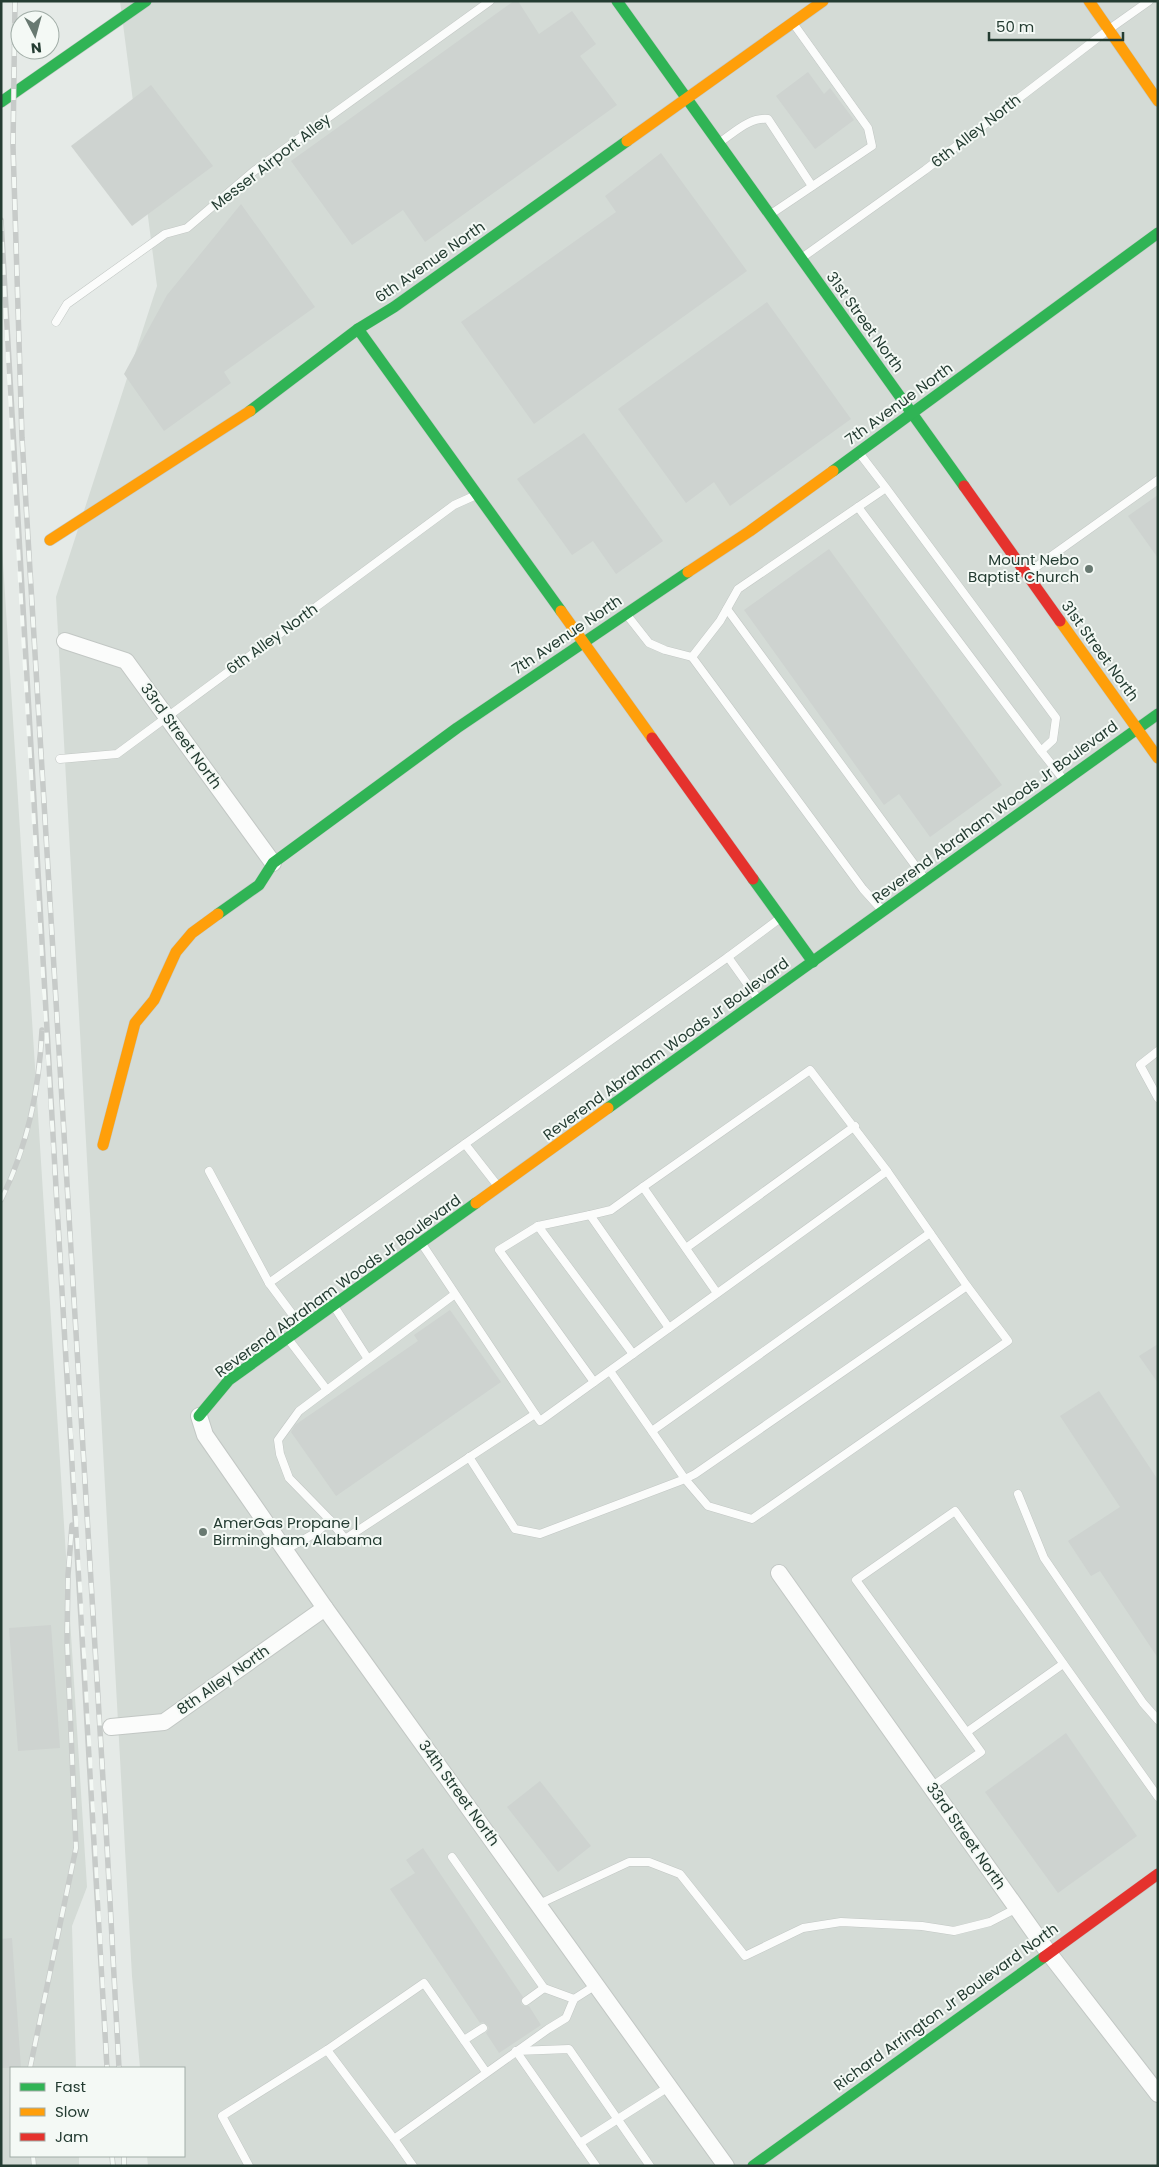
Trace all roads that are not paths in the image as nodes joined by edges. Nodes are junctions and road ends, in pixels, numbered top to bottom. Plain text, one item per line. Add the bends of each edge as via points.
1 (146, 1) edge
2 (490, 1) edge
3 (617, 1) edge
4 (822, 1) edge
5 (1089, 1) edge
6 (1149, 1) edge
7 (793, 22) junction
8 (1108, 30) junction
9 (686, 98) junction
10 (1158, 101) edge
11 (1, 102) edge
12 (718, 143) junction
13 (812, 186) junction
14 (770, 215) junction
15 (1158, 233) edge
16 (800, 258) junction
17 (56, 322) dead end
18 (358, 329) junction
19 (911, 412) junction
20 (859, 452) junction
21 (1158, 480) edge
22 (886, 488) junction
23 (476, 495) junction
24 (858, 507) junction
25 (50, 540) dead end
26 (1025, 574) junction
27 (727, 609) junction
28 (625, 613) junction
29 (65, 641) dead end
30 (582, 642) junction
31 (692, 657) junction
32 (1158, 714) edge
33 (167, 716) junction
34 (1137, 728) junction
35 (1041, 751) junction
36 (1158, 758) edge
37 (60, 759) dead end
38 (1064, 781) junction
39 (273, 863) junction
40 (926, 880) junction
41 (883, 912) junction
42 (781, 918) junction
43 (728, 956) junction
44 (813, 962) junction
45 (759, 1000) junction
46 (1158, 1051) edge
47 (1158, 1098) edge
48 (855, 1126) junction
49 (465, 1144) junction
50 (103, 1146) dead end
51 (209, 1171) dead end
52 (887, 1171) junction
53 (498, 1187) junction
54 (643, 1188) junction
55 (590, 1215) junction
56 (538, 1226) junction
57 (930, 1233) junction
58 (421, 1242) junction
59 (686, 1248) junction
60 (269, 1283) junction
61 (967, 1286) junction
62 (718, 1293) junction
63 (455, 1294) junction
64 (334, 1305) junction
65 (302, 1328) junction
66 (669, 1328) junction
67 (288, 1338) junction
68 (633, 1354) junction
69 (368, 1359) junction
70 (610, 1371) junction
71 (594, 1382) junction
72 (327, 1390) junction
73 (535, 1414) junction
74 (199, 1416) joint
75 (652, 1431) junction
76 (469, 1457) junction
77 (685, 1479) junction
78 (1018, 1494) dead end
79 (330, 1520) junction
80 (285, 1550) junction
81 (779, 1573) dead end
82 (325, 1608) junction
83 (1063, 1664) junction
84 (1158, 1720) edge
85 (111, 1726) dead end
86 (967, 1732) junction
87 (931, 1787) junction
88 (1158, 1797) edge
89 (452, 1857) dead end
90 (1158, 1874) edge
91 (539, 1904) junction
92 (1017, 1908) junction
93 (1048, 1952) junction
94 (596, 1985) junction
95 (544, 1988) junction
96 (574, 1999) junction
97 (526, 2001) dead end
98 (483, 2028) dead end
99 (464, 2040) junction
100 (327, 2050) junction
101 (516, 2051) junction
102 (486, 2072) junction
103 (670, 2086) junction
104 (1158, 2094) edge
105 (617, 2119) junction
106 (394, 2139) junction
107 (580, 2144) junction
108 (249, 2166) edge
109 (413, 2166) edge
110 (596, 2166) edge
111 (650, 2166) edge
112 (726, 2166) edge
113 (753, 2166) edge

1 - 11 street
2 - 17 lane, Messer Airport Alley via 254,171 187,228 165,234 67,304
3 - 9 street, 31st Street North
4 - 7 street, 6th Avenue North
5 - 8 street
6 - 8 lane, 6th Alley North
7 - 9 street, 6th Avenue North
7 - 13 lane via 868,128 872,146
8 - 10 street
8 - 16 lane, 6th Alley North via 925,170
9 - 12 street, 31st Street North
9 - 18 street, 6th Avenue North via 394,307
12 - 13 lane via 749,122 768,119
12 - 14 street, 31st Street North
13 - 14 lane
14 - 16 street, 31st Street North
15 - 19 street, 7th Avenue North
16 - 19 street, 31st Street North
18 - 23 street
18 - 25 street, 6th Avenue North via 237,421
19 - 20 street, 7th Avenue North
19 - 26 street, 31st Street North
20 - 22 lane
20 - 28 street, 7th Avenue North via 750,532
21 - 26 lane
22 - 24 lane
22 - 35 lane via 1056,718 1053,740
23 - 30 street
23 - 33 lane, 6th Alley North via 454,505
24 - 27 lane via 738,589
24 - 35 lane
26 - 34 street, 31st Street North
27 - 31 lane
27 - 40 lane
28 - 30 street, 7th Avenue North
28 - 31 lane via 649,643
29 - 33 street, 33rd Street North via 126,661
30 - 39 street, 7th Avenue North via 457,728
30 - 42 street
31 - 41 lane
32 - 34 street, Reverend Abraham Woods Jr Boulevard
33 - 37 lane, 6th Alley North via 117,754
33 - 39 street, 33rd Street North
34 - 36 street, 31st Street North
34 - 38 street, Reverend Abraham Woods Jr Boulevard
35 - 38 lane
38 - 40 street, Reverend Abraham Woods Jr Boulevard
39 - 50 street, 7th Avenue North via 259,885 192,933 176,952 154,1000 135,1023
40 - 41 street, Reverend Abraham Woods Jr Boulevard
41 - 44 street, Reverend Abraham Woods Jr Boulevard
42 - 43 lane
42 - 44 street
43 - 45 lane
43 - 49 lane
44 - 45 street, Reverend Abraham Woods Jr Boulevard
45 - 53 street, Reverend Abraham Woods Jr Boulevard
46 - 47 lane via 1140,1065
48 - 52 lane
48 - 54 lane via 810,1070
48 - 59 lane
49 - 53 lane
49 - 60 lane
51 - 60 lane
52 - 57 lane
52 - 62 lane
53 - 58 street, Reverend Abraham Woods Jr Boulevard
54 - 55 lane via 611,1210
54 - 59 lane
55 - 56 lane
55 - 66 lane
56 - 68 lane
56 - 71 lane via 499,1250
57 - 61 lane
57 - 75 lane
58 - 63 lane
58 - 64 street, Reverend Abraham Woods Jr Boulevard
59 - 62 lane
60 - 65 lane
61 - 77 lane
61 - 77 lane via 1008,1341 752,1519 708,1506
62 - 66 lane
63 - 69 lane
63 - 73 lane
64 - 65 street, Reverend Abraham Woods Jr Boulevard
64 - 69 lane
65 - 67 street, Reverend Abraham Woods Jr Boulevard
66 - 68 lane
67 - 72 lane
67 - 74 street, Reverend Abraham Woods Jr Boulevard via 229,1380
68 - 70 lane
69 - 72 lane
70 - 71 lane
70 - 75 lane
71 - 73 lane via 540,1422
72 - 79 lane via 299,1411 278,1440 289,1478
73 - 76 lane
74 - 80 street, 34th Street North via 205,1435
75 - 77 lane
76 - 77 lane via 515,1529 540,1534
76 - 79 lane via 345,1539
78 - 84 lane via 1044,1558
79 - 80 lane via 317,1532
80 - 82 street, 34th Street North
81 - 87 street, 33rd Street North
82 - 85 street, 8th Alley North via 164,1722
82 - 91 street, 34th Street North
83 - 86 lane
83 - 86 lane via 955,1511 856,1580
83 - 88 lane
86 - 87 lane via 981,1752
87 - 92 street, 33rd Street North
89 - 95 lane
90 - 93 street, Richard Arrington Jr Boulevard North
91 - 92 lane via 630,1862 649,1862 680,1874 744,1956 803,1928 841,1922 954,1931 990,1922
91 - 94 street, 34th Street North
92 - 93 street, 33rd Street North
93 - 104 street, 33rd Street North
93 - 113 street, Richard Arrington Jr Boulevard North
94 - 96 lane
94 - 103 street, 34th Street North
95 - 96 lane
95 - 97 lane
96 - 101 lane via 566,2018
98 - 99 lane
99 - 100 lane via 424,1983
99 - 102 lane
100 - 106 lane
100 - 108 lane via 222,2116
101 - 102 lane
101 - 105 lane via 569,2049
101 - 107 lane
102 - 106 lane
103 - 105 lane
103 - 112 street, 34th Street North
105 - 107 lane
105 - 111 lane
106 - 109 lane
107 - 110 lane

